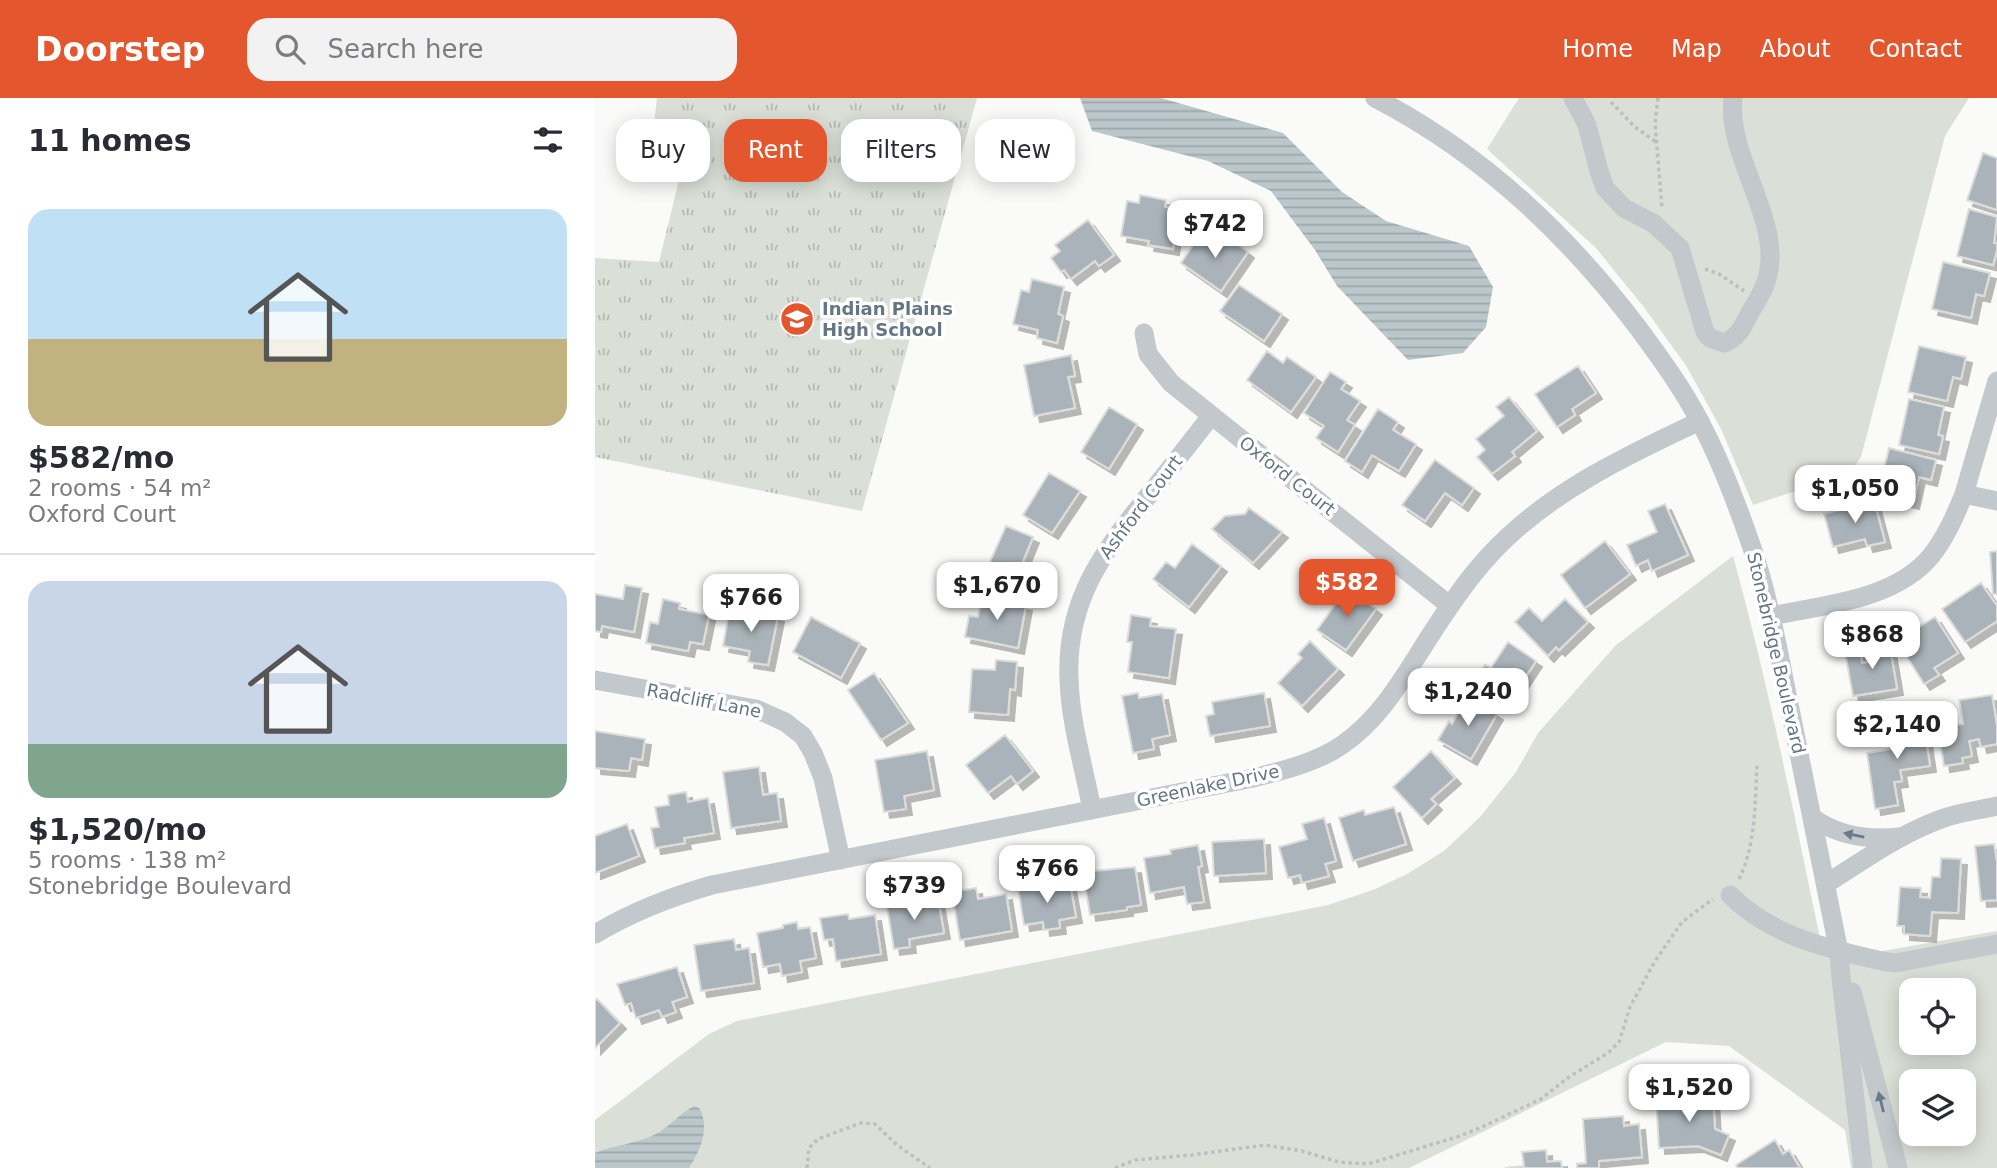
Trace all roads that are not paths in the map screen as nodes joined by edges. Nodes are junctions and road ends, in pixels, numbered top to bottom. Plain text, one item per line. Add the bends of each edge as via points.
1 (1375, 98) edge
2 (1573, 98) edge
3 (1733, 98) edge
4 (1144, 333) dead end
5 (1997, 381) edge
6 (1211, 416) junction
7 (1700, 421) junction
8 (1964, 494) junction
9 (1997, 501) edge
10 (1449, 605) junction
11 (1771, 616) junction
12 (595, 680) edge
13 (1997, 806) edge
14 (1092, 810) junction
15 (1812, 817) junction
16 (1900, 837) junction
17 (841, 860) junction
18 (1826, 884) junction
19 (1730, 895) road end
20 (595, 934) edge
21 (1997, 944) edge
22 (1839, 952) junction
23 (1840, 978) junction
24 (1863, 1168) edge
25 (1898, 1168) edge

1 - 7 street, Stonebridge Boulevard via 1476,162 1567,243 1661,359
2 - 3 street via 1587,125 1605,188 1624,208 1674,241 1705,332 1724,343 1741,331 1766,283 1769,251 1766,227 1738,149
4 - 6 street, Oxford Court via 1148,354 1157,368
5 - 8 street
6 - 10 street, Oxford Court
6 - 14 street, Ashford Court via 1104,554 1083,593 1073,625 1069,681
7 - 10 street, Greenlake Drive via 1638,449 1531,517 1488,556
7 - 11 street, Stonebridge Boulevard via 1750,541
8 - 9 street
8 - 11 street via 1931,557 1913,573 1862,596
10 - 14 street, Greenlake Drive via 1388,701 1341,746 1284,770
11 - 15 street, Stonebridge Boulevard
12 - 17 street, Radcliff Lane via 756,709 785,722 803,736 813,753
13 - 16 street via 1946,817
14 - 17 street, Greenlake Drive
16 -> 15 street via 1881,839 1837,831
15 - 18 street, Stonebridge Boulevard
16 - 18 street
17 - 20 street, Greenlake Drive via 678,895
18 - 22 street, Stonebridge Boulevard
19 - 22 street via 1775,927
21 - 22 street via 1895,963
22 - 23 street, Stonebridge Boulevard
23 - 24 street, Stonebridge Boulevard
25 -> 23 street, Stonebridge Boulevard via 1853,993

